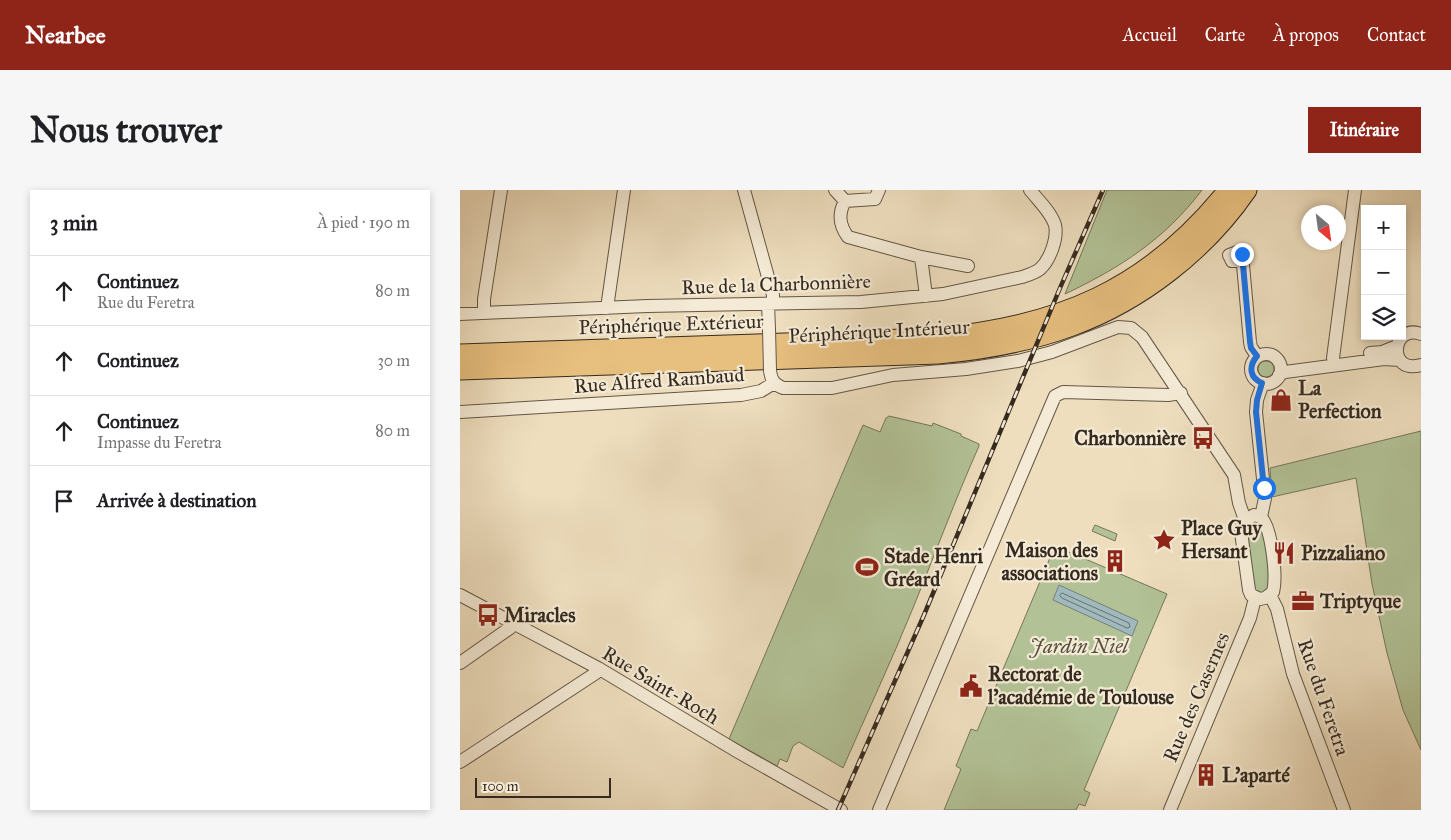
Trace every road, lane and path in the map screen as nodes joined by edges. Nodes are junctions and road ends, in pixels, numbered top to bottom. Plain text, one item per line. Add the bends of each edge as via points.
1 (501, 190) edge
2 (624, 190) edge
3 (744, 190) edge
4 (835, 190) edge
5 (879, 190) edge
6 (1030, 190) edge
7 (1211, 190) edge
8 (1228, 190) edge
9 (1247, 190) edge
10 (1355, 190) edge
11 (845, 201) junction
12 (921, 257) junction
13 (1243, 263) dead end
14 (968, 266) dead end
15 (926, 296) junction
16 (1090, 302) junction
17 (770, 304) junction
18 (606, 308) junction
19 (484, 313) junction
20 (460, 314) edge
21 (1421, 334) edge
22 (1397, 346) junction
23 (460, 354) edge
24 (1257, 356) junction
25 (1333, 358) junction
26 (1400, 360) junction
27 (1421, 365) edge
28 (460, 370) edge
29 (1279, 370) junction
30 (774, 383) junction
31 (1262, 383) junction
32 (1181, 393) junction
33 (460, 412) edge
34 (1261, 516) junction
35 (1245, 520) junction
36 (460, 595) edge
37 (1270, 595) junction
38 (1255, 598) junction
39 (514, 623) junction
40 (460, 663) edge
41 (598, 668) junction
42 (460, 762) edge
43 (841, 810) edge
44 (879, 810) edge
45 (1170, 810) edge
46 (1344, 810) edge

1 - 19 street
2 - 18 street
3 - 17 street via 773,295
4 - 11 street
5 - 11 street via 875,198
6 - 15 street, Rue de la Charbonnière via 1054,224 1056,234 1045,262 1032,274
7 - 16 highway via 1202,204 1159,246 1100,288
8 - 16 highway, Périphérique Extérieur via 1211,211 1165,254 1120,286
9 - 28 highway, Périphérique Intérieur via 1200,245 1148,286 1074,326 1026,340 938,354
10 - 25 street
11 - 12 street via 840,219 842,230 848,237
12 - 14 street
12 - 15 street
13 - 24 street via 1250,342
15 - 17 street, Rue de la Charbonnière via 861,302
16 - 23 highway, Périphérique Extérieur via 1010,328 933,338
17 - 18 street, Rue de la Charbonnière
17 - 30 street, bridge via 770,370
18 - 19 street, Rue de la Charbonnière
19 - 20 street, Rue de la Charbonnière
21 - 22 street via 1407,334
22 - 25 street via 1382,352
22 - 26 street
24 - 29 street via 1273,356
24 - 31 street via 1251,372
25 - 29 street
26 - 27 street via 1409,366
26 - 29 street
29 - 31 street via 1272,382
30 - 32 street, Rue Alfred Rambaud via 787,389 824,389 893,375 985,367 1052,352 1118,327 1131,328 1142,337
30 - 33 street, Rue Alfred Rambaud via 761,391 741,395
31 - 34 street via 1256,412 1265,498
32 - 35 street, Rue Alfred Rambaud via 1234,475
32 - 44 street via 1063,392 1055,396
34 - 35 street via 1254,515
34 - 37 street via 1267,525 1274,576
35 - 38 street via 1241,527 1243,548 1249,590
36 - 39 street, Rue Saint-Roch
37 - 38 street
37 - 46 street, Rue du Feretra via 1277,609 1293,674
38 - 45 street, Rue des Casernes via 1250,618
39 - 40 street
39 - 41 street, Rue Saint-Roch
41 - 42 street via 596,673 569,692
41 - 43 street, Rue Saint-Roch

